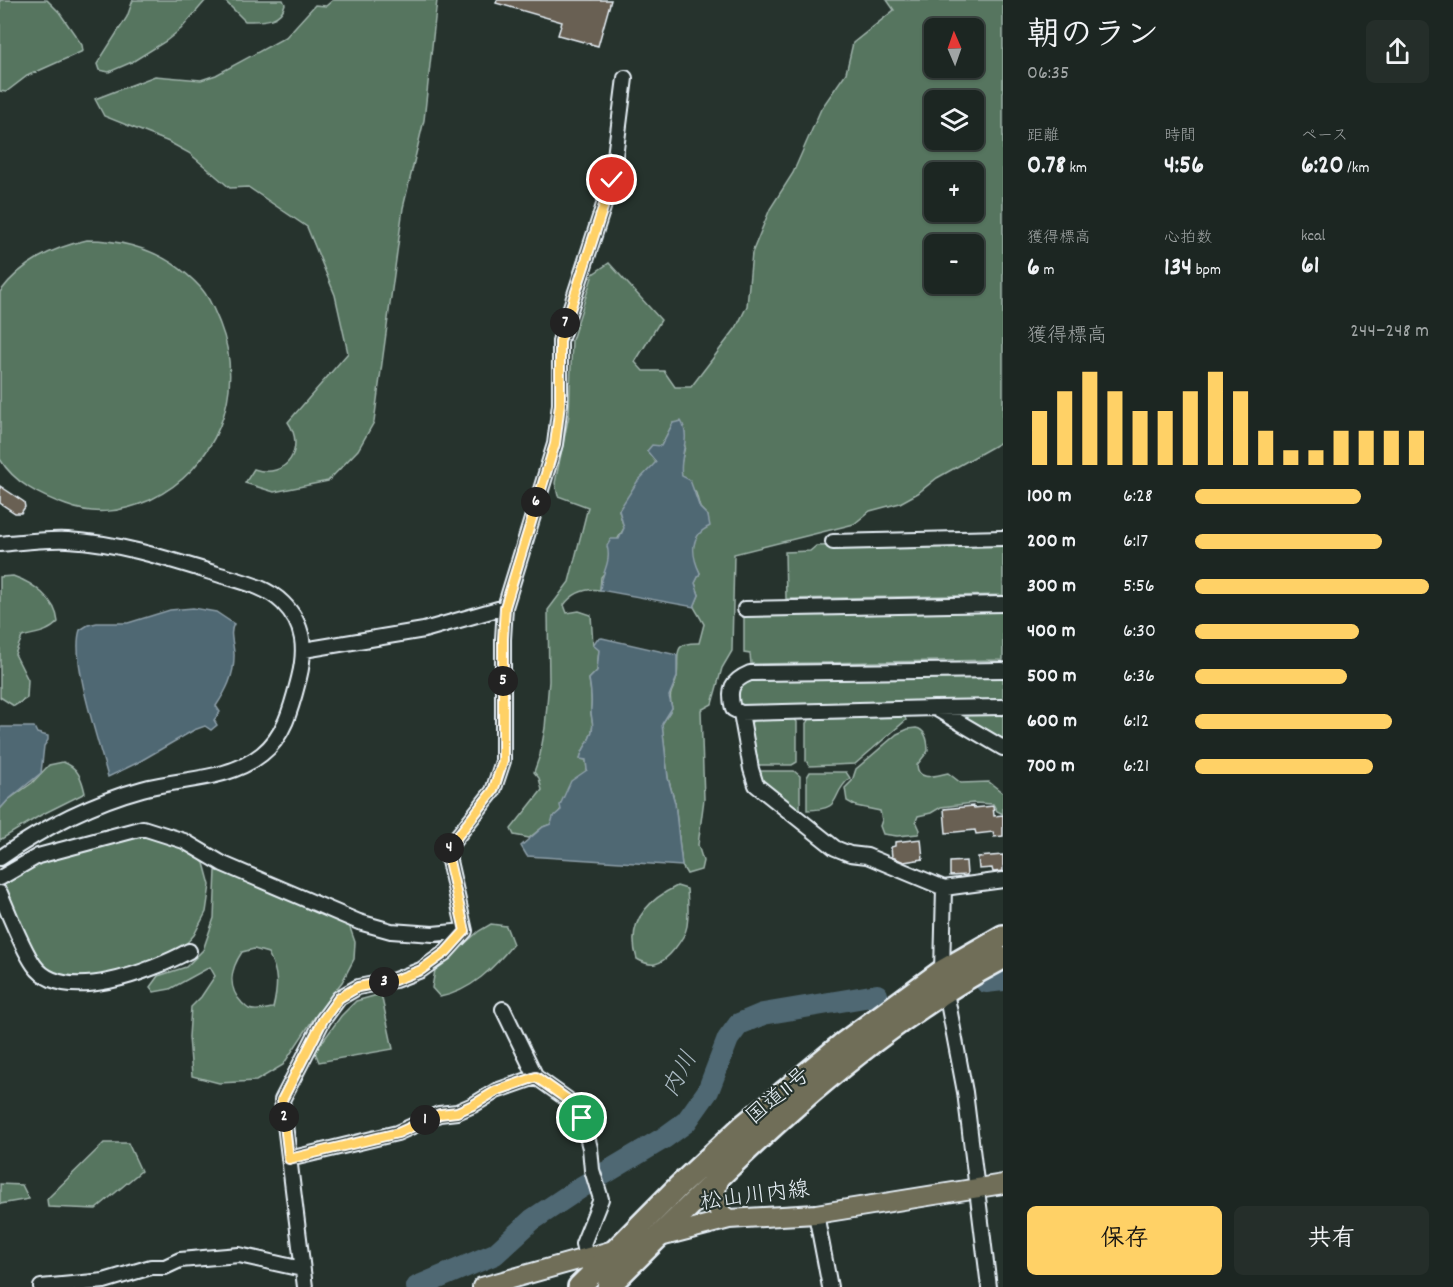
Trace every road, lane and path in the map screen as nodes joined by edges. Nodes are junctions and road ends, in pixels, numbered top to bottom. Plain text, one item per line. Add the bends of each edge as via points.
1 (625, 78) dead end
2 (1003, 538) edge
3 (833, 542) dead end
4 (0, 544) edge
5 (1003, 604) edge
6 (505, 607) junction
7 (745, 609) dead end
8 (304, 650) junction
9 (1003, 670) edge
10 (1003, 707) edge
11 (935, 708) junction
12 (741, 713) junction
13 (1003, 748) edge
14 (0, 858) edge
15 (0, 878) edge
16 (1003, 880) edge
17 (944, 888) junction
18 (0, 893) edge
19 (465, 931) junction
20 (1003, 936) edge
21 (189, 951) dead end
22 (1003, 957) edge
23 (944, 981) junction
24 (503, 1008) dead end
25 (536, 1077) junction
26 (289, 1159) junction
27 (722, 1174) junction
28 (1003, 1184) edge
29 (976, 1188) junction
30 (816, 1214) junction
31 (729, 1219) junction
32 (658, 1237) junction
33 (620, 1248) junction
34 (586, 1257) junction
35 (302, 1269) junction
36 (509, 1279) junction
37 (41, 1287) edge
38 (305, 1287) edge
39 (482, 1287) edge
40 (528, 1287) edge
41 (579, 1287) edge
42 (608, 1287) edge
43 (830, 1287) edge
44 (989, 1287) edge

1 - 6 street via 612,180 560,341 560,404 555,444
2 - 3 street
4 - 8 street via 66,540 127,548 247,583 284,604 299,626
5 - 7 street
6 - 8 street via 424,630
6 - 19 street via 503,761 493,791 449,847
8 - 14 street via 286,720 273,744 262,754 236,770 102,801
9 - 12 street via 750,673 732,686 733,709
10 - 11 street
11 - 12 street
11 - 13 street
12 - 17 street via 756,785 835,848 867,856
15 - 19 street via 38,856 142,828 184,841 223,864 359,922 391,931
16 - 17 street
17 - 23 street
18 - 21 street via 33,964 46,976 66,984 109,981
19 - 26 street via 446,952 421,970 358,987 339,998 323,1020 282,1100
20 - 23 highway, 国道11号
22 - 23 highway, 国道11号
23 - 27 highway, 国道11号 via 812,1090
23 - 29 street via 965,1092
23 - 33 highway, 国道11号 via 841,1045 744,1125
24 - 25 street
25 - 26 street via 398,1133
25 - 34 street via 567,1099 582,1118 601,1199 583,1244
26 - 35 street
27 - 31 main road via 716,1202 718,1211
27 - 32 highway, 国道11号
28 - 29 main road, 松山川内線
29 - 30 main road, 松山川内線
29 - 44 street
30 - 31 main road, 松山川内線
30 - 43 street
31 - 32 main road, 松山川内線
32 - 33 main road, 松山川内線
32 - 42 highway, 国道11号
33 - 34 main road, 松山川内線
33 - 41 highway, 国道11号
34 - 36 main road, 松山川内線
35 - 37 street via 239,1255 180,1260 104,1281
35 - 38 street
36 - 39 main road, 松山川内線
36 - 40 main road

